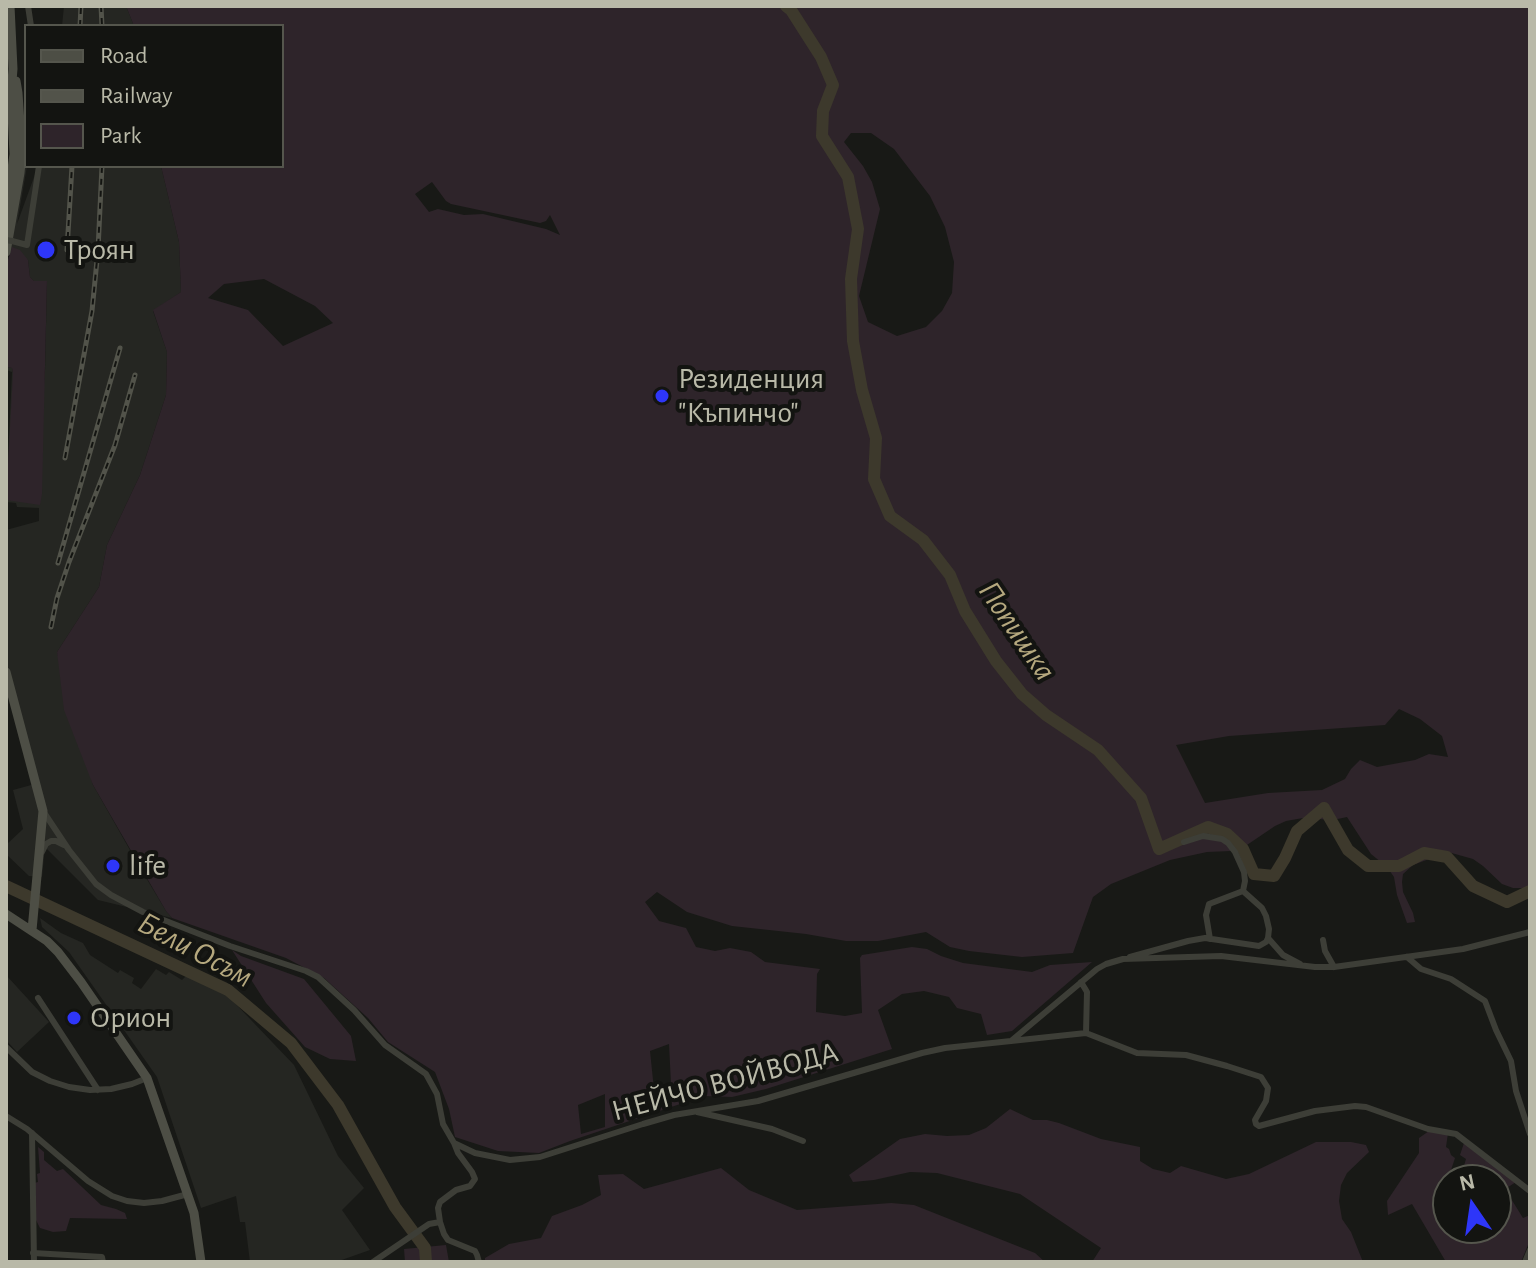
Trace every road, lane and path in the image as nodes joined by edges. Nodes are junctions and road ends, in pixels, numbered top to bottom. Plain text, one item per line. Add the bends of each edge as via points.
1 (10, 6) edge
2 (13, 69) junction
3 (39, 168) edge
4 (6, 213) edge
5 (9, 240) edge
6 (6, 252) edge
7 (6, 672) edge
8 (8, 692) edge
9 (43, 811) junction
10 (1184, 842) dead end
11 (67, 848) junction
12 (37, 874) junction
13 (1243, 891) junction
14 (6, 914) edge
15 (32, 930) junction
16 (1530, 932) edge
17 (1268, 938) junction
18 (1210, 939) junction
19 (1323, 940) dead end
20 (1407, 957) junction
21 (1123, 959) junction
22 (1303, 966) junction
23 (1334, 967) junction
24 (1081, 982) junction
25 (38, 998) dead end
26 (1086, 1033) junction
27 (1011, 1041) junction
28 (6, 1047) edge
29 (147, 1078) junction
30 (98, 1090) junction
31 (693, 1111) junction
32 (6, 1116) edge
33 (32, 1133) junction
34 (1530, 1134) edge
35 (803, 1141) dead end
36 (454, 1143) junction
37 (1530, 1191) edge
38 (188, 1194) junction
39 (440, 1222) junction
40 (1530, 1250) edge
41 (33, 1253) junction
42 (34, 1262) edge
43 (103, 1262) edge
44 (201, 1262) edge
45 (373, 1262) edge
46 (479, 1262) edge
47 (1525, 1262) edge

1 - 2 street
2 - 4 street via 14,154
2 - 6 street via 22,154
3 - 5 street via 27,245
7 - 8 street
8 - 9 street
9 - 11 street
9 - 12 street
10 - 13 street via 1203,836 1228,843 1241,861
11 - 12 street via 48,842
11 - 36 street via 96,884 143,912 318,977 385,1045 426,1074
12 - 15 street
13 - 17 street via 1262,908
13 - 18 street via 1209,904
14 - 15 street
15 - 29 street via 73,970
16 - 20 street
17 - 18 street via 1259,946
17 - 22 street
18 - 21 street
19 - 23 street
20 - 23 street
20 - 34 street via 1485,1001 1511,1061
21 - 22 street via 1221,956
21 - 24 street
22 - 23 street
24 - 26 street via 1087,992
24 - 27 street
25 - 30 street
26 - 27 street, НЕЙЧО ВОЙВОДА
26 - 37 street via 1137,1053 1186,1055 1261,1077 1268,1093 1255,1120 1259,1126 1315,1111 1366,1107 1456,1134
27 - 31 street, НЕЙЧО ВОЙВОДА via 933,1050 758,1101
28 - 30 street via 41,1077
29 - 30 street
29 - 38 street
31 - 35 street
31 - 36 street, НЕЙЧО ВОЙВОДА via 540,1157 495,1158
32 - 33 street
33 - 38 street via 88,1181 120,1199 153,1202
33 - 41 street
36 - 39 street via 475,1179 440,1202
38 - 44 street
39 - 45 street
39 - 46 street via 448,1240 475,1251
40 - 47 street
41 - 42 street
41 - 43 street via 102,1257

